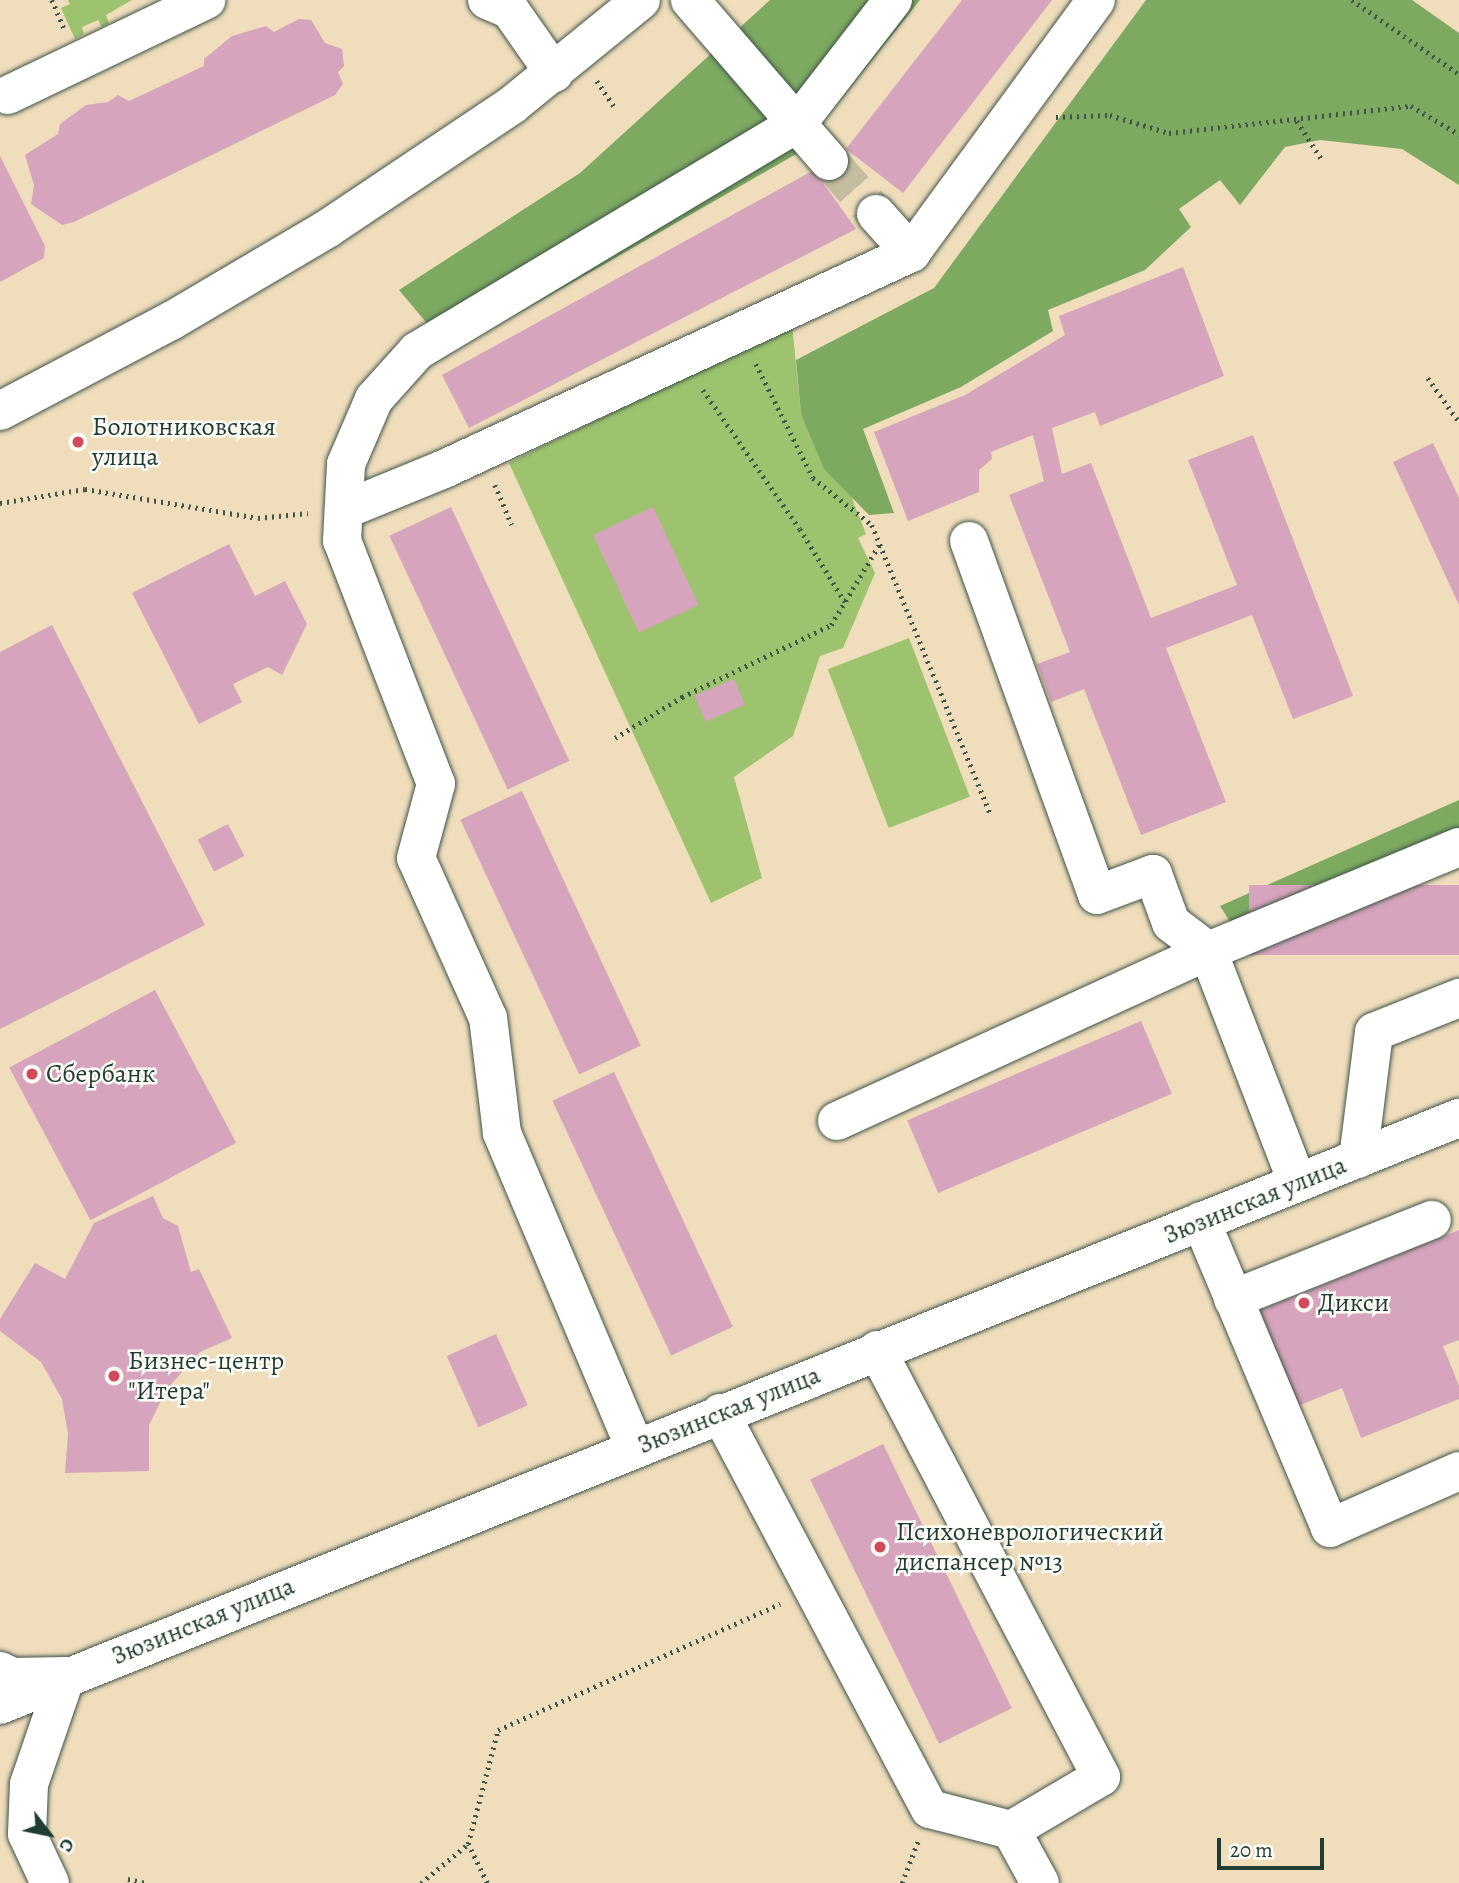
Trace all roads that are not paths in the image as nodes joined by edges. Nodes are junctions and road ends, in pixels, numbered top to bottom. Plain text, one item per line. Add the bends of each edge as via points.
1 (206, 0) edge
2 (487, 0) edge
3 (641, 0) edge
4 (690, 0) edge
5 (893, 0) edge
6 (1096, 0) edge
7 (554, 73) junction
8 (7, 92) edge
9 (797, 124) junction
10 (829, 161) tunnel mouth
11 (876, 214) tunnel mouth
12 (911, 253) junction
13 (0, 411) edge
14 (344, 510) junction
15 (968, 541) dead end
16 (1459, 847) edge
17 (1208, 951) junction
18 (1459, 998) edge
19 (1459, 1118) edge
20 (837, 1121) dead end
21 (1358, 1159) junction
22 (1297, 1182) junction
23 (1432, 1220) dead end
24 (1201, 1221) junction
25 (1233, 1299) junction
26 (877, 1350) junction
27 (720, 1413) junction
28 (635, 1448) junction
29 (1459, 1471) edge
30 (0, 1671) edge
31 (66, 1676) junction
32 (0, 1705) edge
33 (1011, 1830) junction
34 (50, 1883) edge
35 (1040, 1883) edge

1 - 8 street
2 - 7 street via 510,10
3 - 7 street
4 - 9 street
5 - 9 street
6 - 12 street
7 - 13 street via 251,277
9 - 10 street
9 - 14 street via 417,351 374,398 346,464
11 - 12 street
12 - 14 street
14 - 28 street via 342,541 436,783 416,858 488,1018 502,1133
15 - 17 street via 1097,895 1153,874 1171,923
16 - 17 street
17 - 20 street
17 - 22 street
18 - 21 street via 1374,1032
19 - 21 street, Зюзинская улица
21 - 22 street, Зюзинская улица
22 - 24 street, Зюзинская улица
23 - 25 street
24 - 25 street
24 - 26 street, Зюзинская улица
25 - 29 street via 1329,1528
26 - 27 street, Зюзинская улица
26 - 33 street via 1101,1777
27 - 28 street, Зюзинская улица
27 - 33 street via 930,1809
28 - 31 street, Зюзинская улица
30 - 31 street via 13,1677
31 - 32 street, Зюзинская улица
31 - 34 street via 29,1784 27,1834
33 - 35 street

